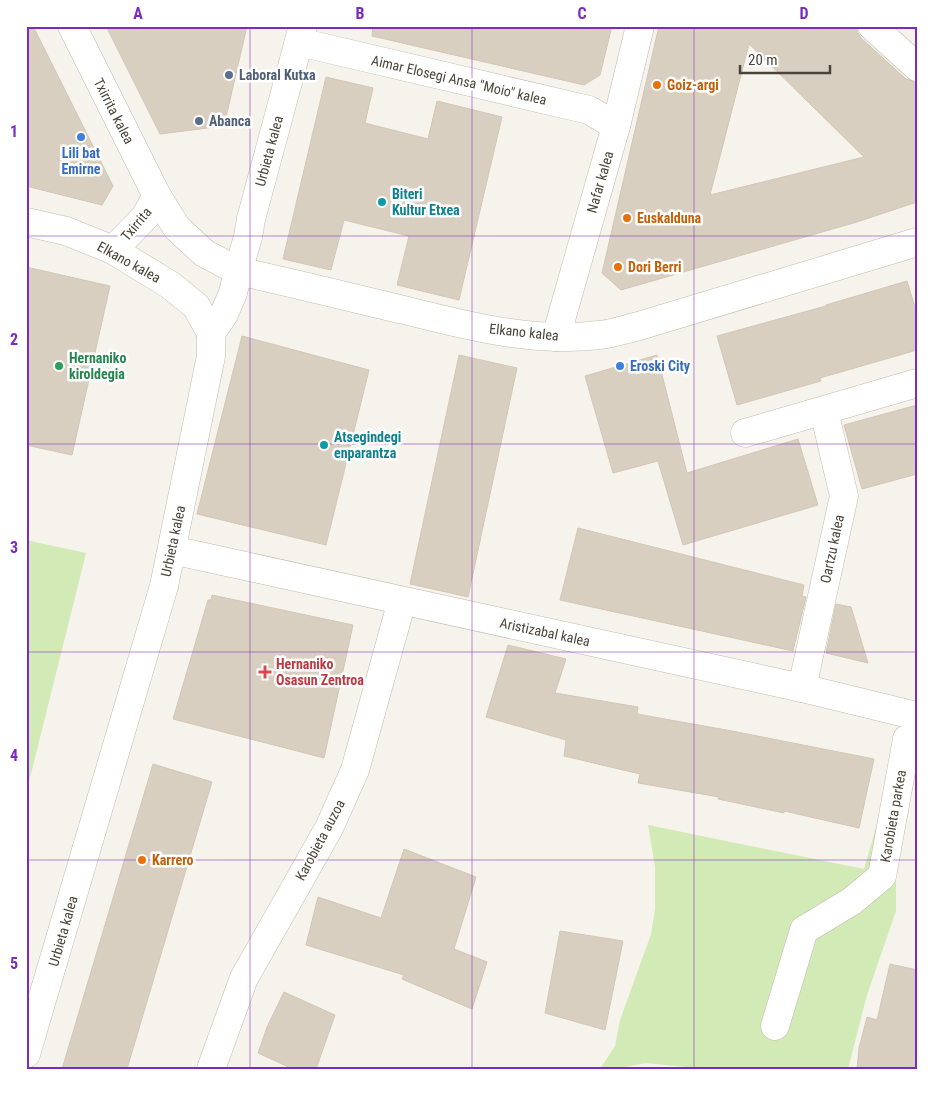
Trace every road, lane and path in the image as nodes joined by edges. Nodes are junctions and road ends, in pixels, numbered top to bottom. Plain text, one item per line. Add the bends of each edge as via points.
1 (72, 26) edge
2 (640, 26) edge
3 (872, 26) edge
4 (301, 34) edge
5 (917, 67) edge
6 (616, 126) junction
7 (156, 196) junction
8 (26, 222) edge
9 (917, 242) edge
10 (113, 250) junction
11 (238, 271) junction
12 (211, 333) junction
13 (556, 337) junction
14 (917, 384) edge
15 (824, 411) junction
16 (744, 432) dead end
17 (172, 550) junction
18 (402, 600) junction
19 (802, 688) junction
20 (914, 722) edge
21 (775, 1026) dead end
22 (26, 1054) edge
23 (211, 1069) edge

1 - 7 street, Txirrita kalea
2 - 6 street, Nafar kalea
3 - 5 street
4 - 6 street, Aimar Elosegi Ansa "Moio" kalea via 589,110
4 - 11 street, Urbieta kalea
6 - 13 street, Nafar kalea
7 - 10 street, Txirrita via 145,217
7 - 11 street, Elkano kalea via 177,228 196,246
8 - 10 street, Elkano kalea via 66,231
9 - 13 street, Elkano kalea via 639,326 601,335
10 - 12 street, Elkano kalea via 170,285 196,306
11 - 12 street, Urbieta kalea via 224,314
11 - 13 street, Elkano kalea via 466,325
12 - 17 street, Urbieta kalea via 211,356
14 - 15 street
15 - 16 street
15 - 19 street, Oartzu kalea via 844,496
17 - 18 street, Aristizabal kalea
17 - 22 street, Urbieta kalea
18 - 19 street, Aristizabal kalea
18 - 23 street, Karobieta auzoa via 355,770 329,828 244,978
19 - 20 street, Aristizabal kalea
20 - 21 street, Karobieta parkea via 882,876 852,901 804,930

